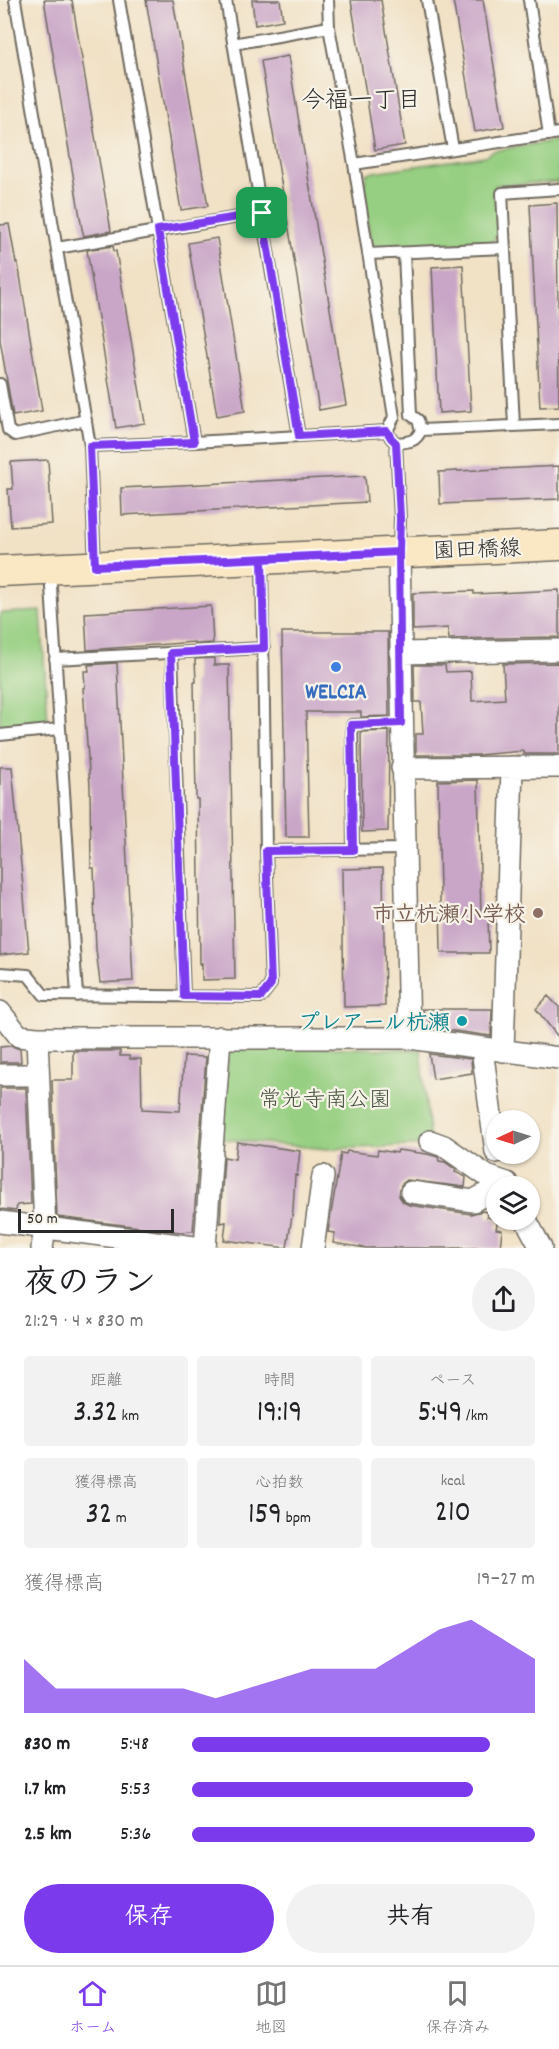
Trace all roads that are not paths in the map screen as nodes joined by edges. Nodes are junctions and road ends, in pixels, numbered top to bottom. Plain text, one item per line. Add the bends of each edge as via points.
1 (15, 0) edge
2 (119, 0) edge
3 (226, 0) edge
4 (328, 0) edge
5 (427, 0) edge
6 (529, 0) edge
7 (330, 27) junction
8 (233, 44) junction
9 (554, 134) edge
10 (453, 149) junction
11 (354, 164) junction
12 (559, 189) edge
13 (262, 213) junction
14 (158, 230) junction
15 (57, 248) junction
16 (505, 248) junction
17 (404, 253) junction
18 (368, 255) junction
19 (0, 384) edge
20 (411, 416) junction
21 (394, 417) junction
22 (86, 420) junction
23 (559, 424) edge
24 (514, 426) junction
25 (421, 430) junction
26 (387, 431) junction
27 (299, 436) junction
28 (194, 442) junction
29 (396, 443) junction
30 (90, 446) junction
31 (559, 545) edge
32 (399, 552) junction
33 (262, 559) junction
34 (95, 566) junction
35 (50, 569) junction
36 (0, 571) edge
37 (264, 648) junction
38 (559, 650) edge
39 (171, 653) junction
40 (400, 653) junction
41 (55, 659) junction
42 (401, 723) junction
43 (59, 729) junction
44 (0, 735) edge
45 (512, 767) junction
46 (559, 767) edge
47 (402, 768) junction
48 (405, 849) junction
49 (353, 850) junction
50 (266, 851) junction
51 (0, 973) edge
52 (76, 996) junction
53 (184, 996) junction
54 (0, 1012) edge
55 (220, 1037) junction
56 (37, 1038) junction
57 (409, 1038) junction
58 (492, 1050) junction
59 (559, 1058) edge
60 (0, 1075) edge
61 (38, 1075) junction
62 (495, 1110) edge
63 (430, 1141) dead end
64 (323, 1176) dead end
65 (487, 1176) edge
66 (411, 1192) dead end
67 (486, 1194) edge
68 (0, 1222) edge
69 (531, 1230) edge
70 (44, 1238) edge
71 (204, 1248) edge
72 (313, 1248) edge
73 (541, 1248) edge

1 - 15 lane
2 - 14 lane
3 - 8 lane
4 - 7 lane
5 - 10 lane
6 - 9 lane
7 - 8 lane
7 - 11 lane
8 - 13 lane
9 - 10 lane
10 - 11 lane
11 - 18 lane
12 - 16 lane via 502,193
13 - 14 lane
13 - 27 lane
14 - 15 lane
14 - 28 lane
15 - 22 lane
16 - 17 lane
16 - 24 lane
17 - 18 lane
17 - 20 lane
18 - 21 lane
19 - 22 lane via 8,430 15,435
20 - 21 lane
20 - 25 lane via 418,420
21 - 26 lane
22 - 30 lane
23 - 24 lane
24 - 25 lane
25 - 29 lane via 418,438
26 - 27 lane
26 - 29 lane
27 - 28 lane
28 - 30 lane
29 - 32 lane
30 - 34 lane
31 - 32 street, 園田橋線
32 - 33 street, 園田橋線
32 - 40 street
33 - 34 street, 園田橋線
33 - 37 lane
34 - 35 street, 園田橋線
35 - 36 street, 園田橋線
35 - 41 lane
37 - 39 lane
37 - 50 lane
38 - 40 street
39 - 41 lane
39 - 53 lane
40 - 42 street
41 - 43 lane
42 - 47 street
42 - 49 lane via 351,725
43 - 44 lane
43 - 52 lane
45 - 46 street
45 - 47 street
45 - 58 street
47 - 48 street
48 - 49 lane
48 - 57 street
49 - 50 lane
50 - 53 lane via 271,984 261,997
51 - 52 lane via 28,975 44,995
52 - 53 lane
54 - 56 street via 19,1036
55 - 56 street
55 - 57 street
55 - 71 street
56 - 61 street
57 - 58 street
58 - 59 street
58 - 62 street
60 - 61 street
61 - 70 street
63 - 65 street via 444,1146
64 - 72 street
66 - 67 street via 473,1201
68 - 70 street
69 - 73 street
70 - 71 street

